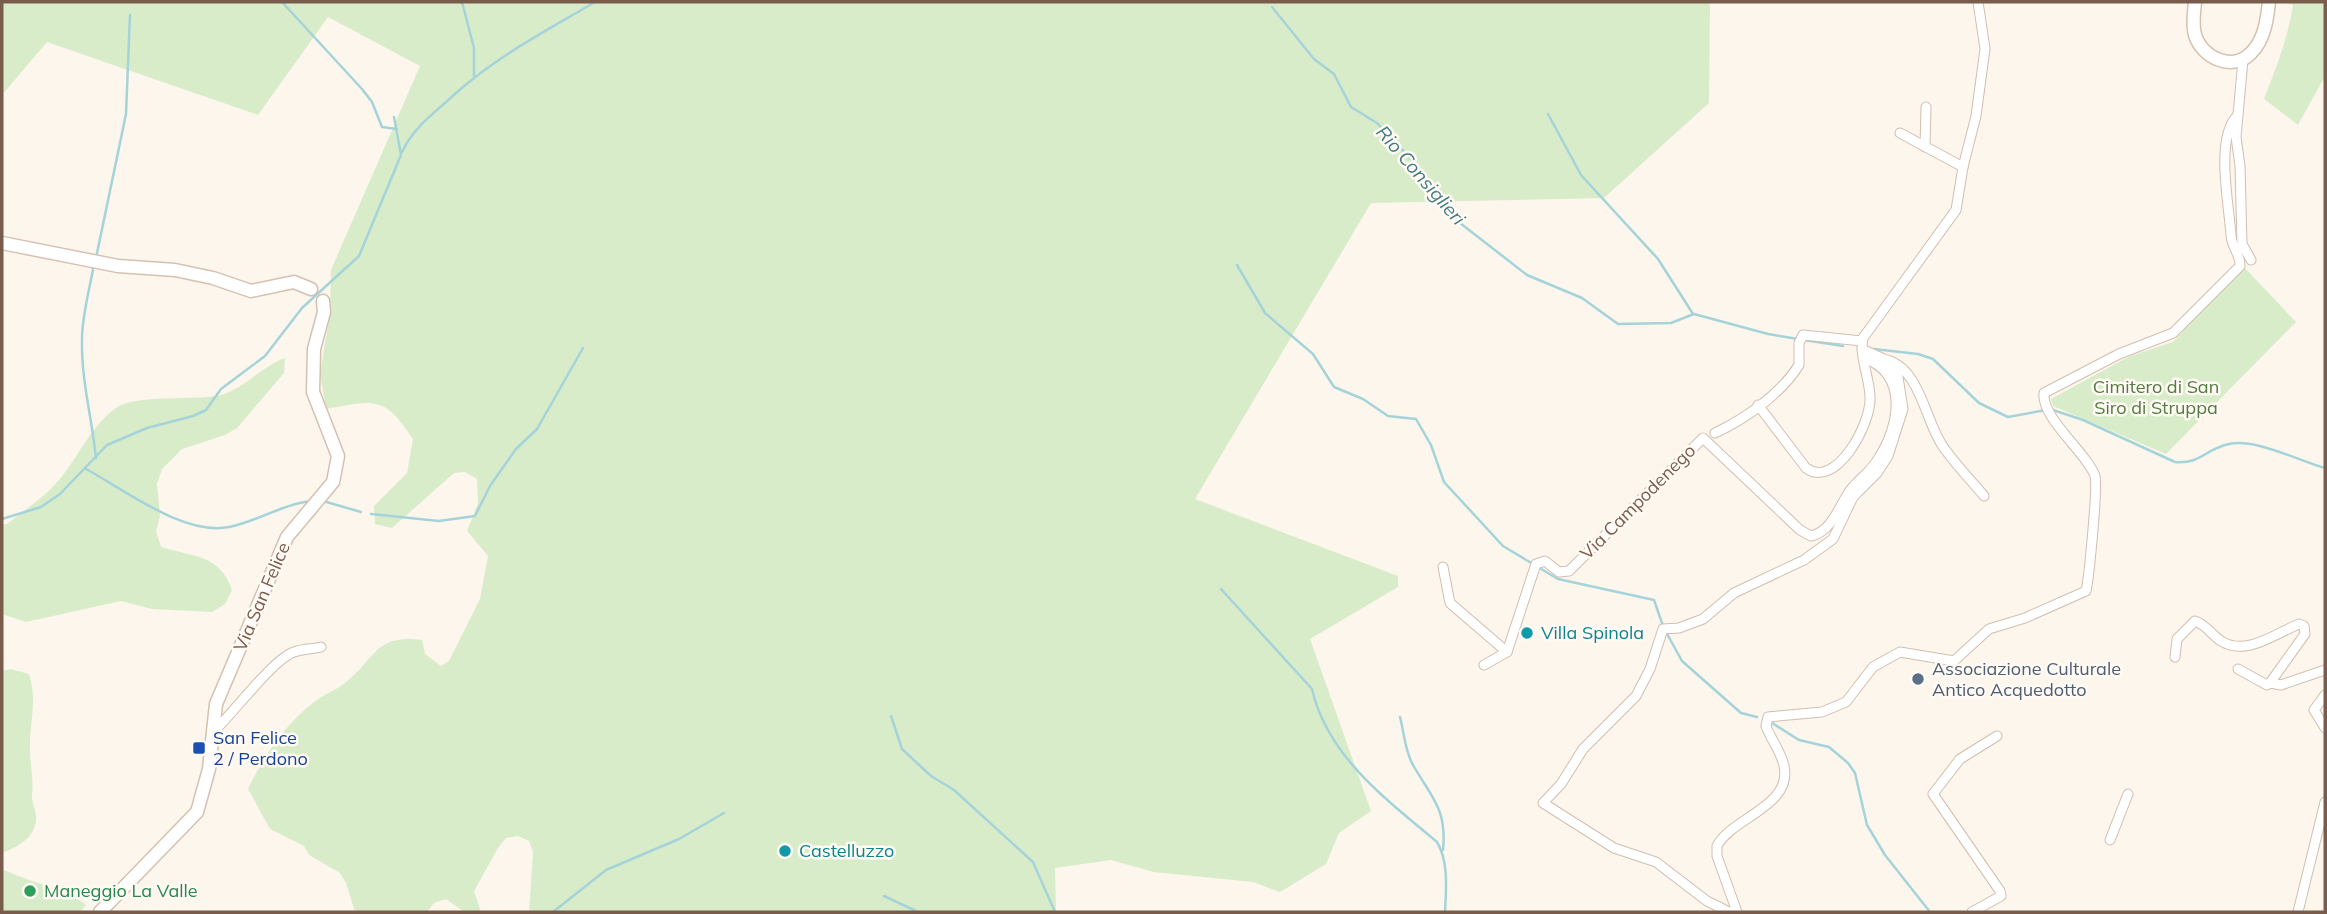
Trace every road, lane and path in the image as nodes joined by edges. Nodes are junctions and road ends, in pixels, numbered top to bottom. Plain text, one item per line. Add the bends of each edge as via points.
1 (1978, 2) edge
2 (2195, 2) edge
3 (2269, 2) edge
4 (2243, 60) junction
5 (1926, 107) dead end
6 (2237, 116) junction
7 (1900, 133) dead end
8 (1925, 147) junction
9 (1963, 167) junction
10 (2, 243) edge
11 (2251, 260) dead end
12 (311, 289) joint
13 (323, 301) joint
14 (1862, 348) junction
15 (1882, 358) junction
16 (1758, 405) junction
17 (1715, 433) dead end
18 (1984, 496) dead end
19 (1443, 567) dead end
20 (321, 647) dead end
21 (1507, 653) junction
22 (2175, 657) dead end
23 (1483, 665) dead end
24 (2238, 669) dead end
25 (2325, 670) edge
26 (2270, 683) junction
27 (2325, 695) edge
28 (2325, 729) edge
29 (212, 733) junction
30 (1997, 736) dead end
31 (2128, 794) dead end
32 (2324, 806) edge
33 (2110, 841) dead end
34 (100, 912) edge
35 (1729, 912) edge
36 (1737, 912) edge
37 (1972, 912) edge
38 (2298, 912) edge

1 - 9 street via 1985,50
2 - 4 street via 2195,34 2203,50 2221,60
3 - 4 street via 2262,36
4 - 6 street
5 - 8 street
6 - 11 street via 2242,244
6 - 36 street via 2228,130 2225,149 2231,237 2239,266 2173,333 2047,390 2044,401 2094,475 2086,592 1989,629 1954,661 1900,652 1873,667 1846,702 1822,712 1767,720 1783,763 1784,782 1768,803 1717,846
7 - 8 street
8 - 9 street
9 - 14 street via 1953,217 1909,272
10 - 12 street, Via San Felice via 95,262 175,270 251,291 294,282
12 - 13 street, Via San Felice
13 - 29 street, Via San Felice via 314,349 313,392 338,456 333,482 287,537 216,704
14 - 15 street
14 - 16 street via 1805,334 1797,368
14 - 16 street via 1870,398 1863,432 1823,474 1806,468
14 - 21 street, Via Campodenego via 1893,381 1897,401 1893,423 1878,459 1817,534 1800,530 1707,439 1700,440 1569,571 1559,572 1545,561 1534,567
15 - 18 street via 1908,374 1941,443
15 - 35 street via 1901,384 1900,422 1888,456 1853,497 1833,539 1804,561 1734,593 1703,620 1663,629 1636,696 1583,748 1543,803 1614,848 1656,862
16 - 17 street
19 - 21 street via 1450,603
20 - 29 street via 280,660
21 - 23 street
22 - 26 street via 2176,639 2195,621 2222,642 2241,646 2303,625 2305,634
24 - 26 street
25 - 26 street via 2281,685
27 - 28 street via 2314,710
29 - 34 street, Via San Felice via 209,769 197,813
30 - 37 street via 1960,759 1933,794 2000,891 2001,895
31 - 33 street
32 - 38 street

